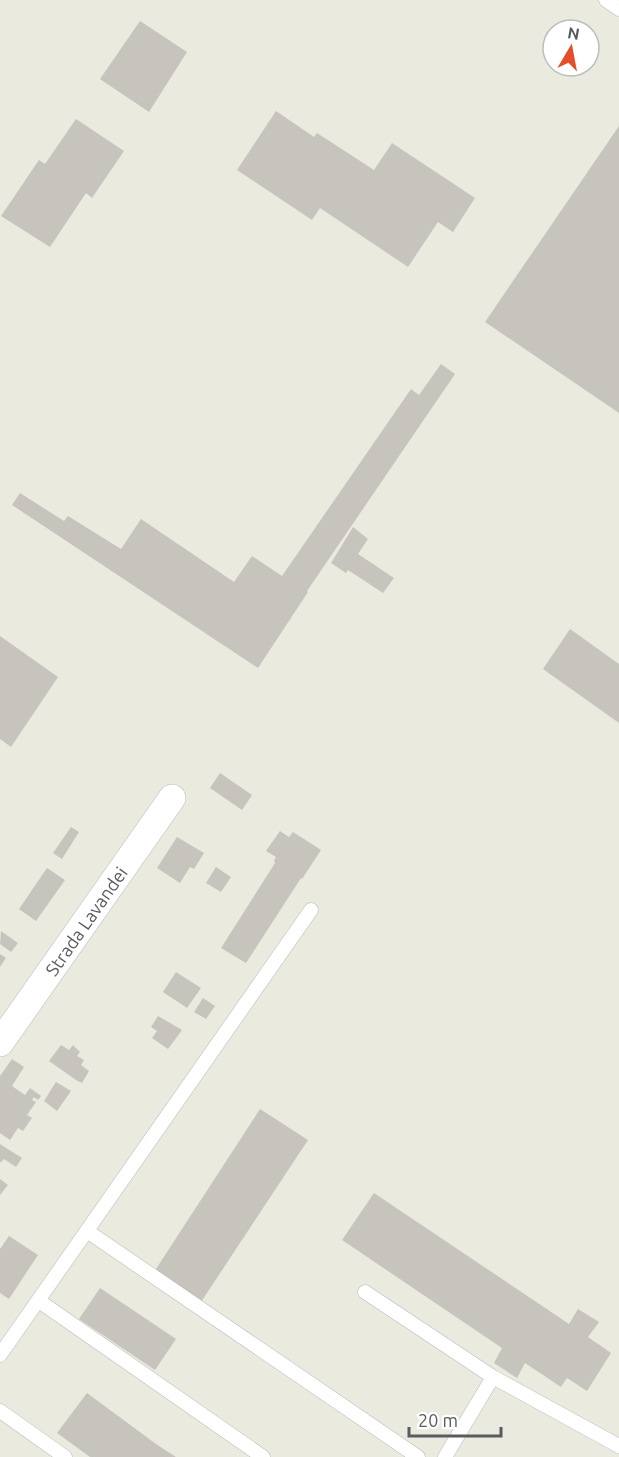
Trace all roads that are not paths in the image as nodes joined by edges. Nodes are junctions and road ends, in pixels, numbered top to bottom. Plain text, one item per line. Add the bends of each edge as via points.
1 (606, 0) edge
2 (619, 9) edge
3 (172, 798) dead end
4 (311, 910) dead end
5 (0, 1043) edge
6 (87, 1231) junction
7 (365, 1292) dead end
8 (39, 1301) junction
9 (0, 1355) edge
10 (493, 1377) junction
11 (0, 1411) edge
12 (619, 1446) edge
13 (64, 1457) edge
14 (263, 1457) edge
15 (417, 1457) edge
16 (445, 1457) edge

1 - 2 lane
3 - 5 street, Strada Lavandei
4 - 6 lane
6 - 8 lane
6 - 15 lane
7 - 10 lane
8 - 9 lane
8 - 14 lane
10 - 12 lane
10 - 16 lane
11 - 13 lane

